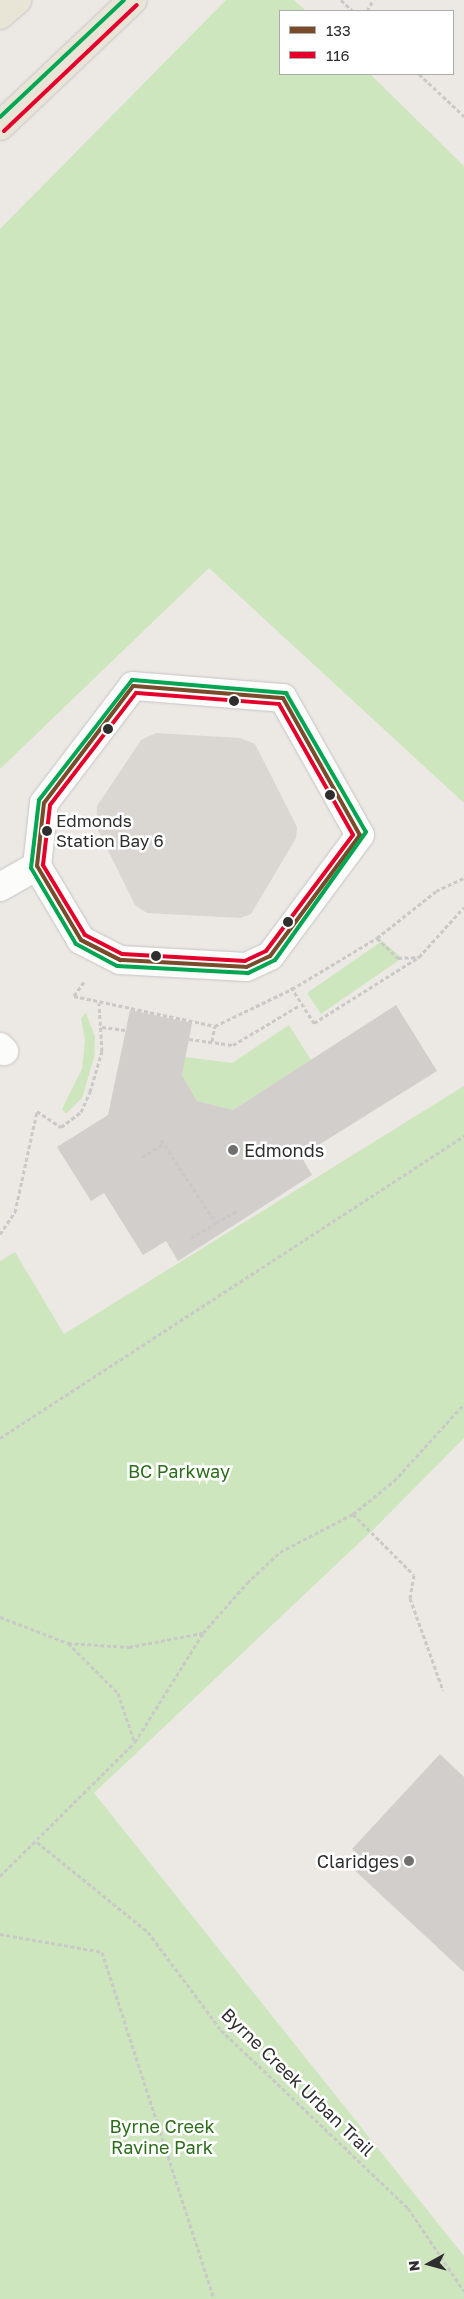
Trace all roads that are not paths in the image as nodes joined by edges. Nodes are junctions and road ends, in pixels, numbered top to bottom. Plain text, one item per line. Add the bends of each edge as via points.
1 (17, 0) edge
2 (133, 0) edge
3 (0, 15) edge
4 (0, 126) edge
5 (37, 866) junction
6 (0, 887) edge

1 - 3 main road
2 - 4 main road
5 - 5 lane via 44,803 133,686 283,698 360,835 270,956 246,967 120,960 81,940
5 - 6 lane

